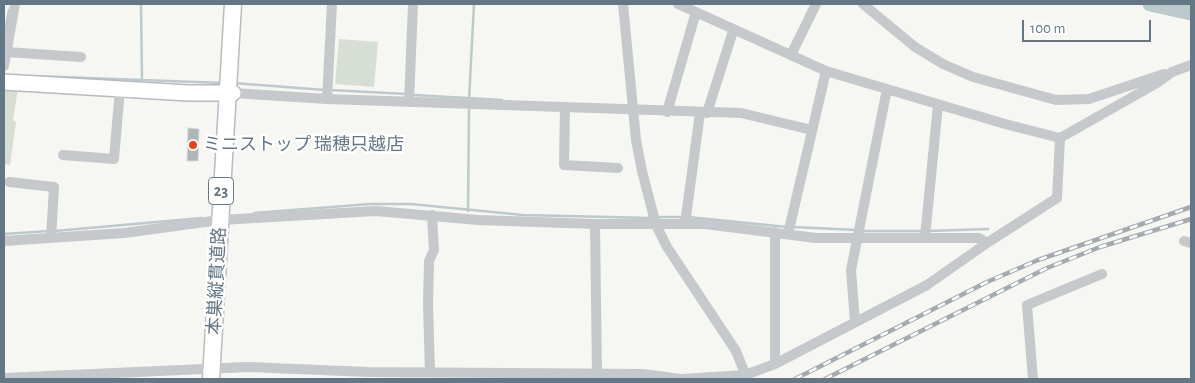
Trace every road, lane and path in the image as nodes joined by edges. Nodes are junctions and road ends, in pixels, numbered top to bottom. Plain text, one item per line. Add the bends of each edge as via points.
1 (15, 4) edge
2 (233, 4) edge
3 (239, 4) edge
4 (332, 4) edge
5 (413, 4) edge
6 (623, 4) edge
7 (678, 4) edge
8 (816, 4) edge
9 (863, 4) edge
10 (696, 12) junction
11 (734, 31) junction
12 (6, 52) junction
13 (791, 55) junction
14 (81, 57) dead end
15 (1191, 65) edge
16 (4, 66) edge
17 (826, 71) junction
18 (1172, 72) junction
19 (4, 82) edge
20 (120, 89) junction
21 (887, 89) junction
22 (229, 93) junction
23 (327, 99) junction
24 (409, 102) junction
25 (938, 105) junction
26 (565, 108) junction
27 (634, 110) junction
28 (667, 112) junction
29 (704, 113) junction
30 (812, 130) junction
31 (1060, 138) junction
32 (64, 154) dead end
33 (618, 168) dead end
34 (9, 182) dead end
35 (432, 215) junction
36 (224, 221) junction
37 (595, 224) junction
38 (685, 224) junction
39 (656, 225) junction
40 (775, 232) junction
41 (788, 234) junction
42 (858, 237) junction
43 (925, 237) junction
44 (52, 238) junction
45 (4, 241) edge
46 (987, 243) junction
47 (1102, 274) dead end
48 (855, 322) junction
49 (776, 364) junction
50 (430, 372) junction
51 (216, 373) edge
52 (600, 376) edge
53 (554, 377) edge
54 (746, 377) edge
55 (4, 378) edge
56 (681, 379) edge
57 (1033, 379) edge

1 - 12 street
2 - 22 main road, 本巣縦貫道路 / 23
3 - 22 main road, 本巣縦貫道路 / 23
4 - 23 street
5 - 24 street
6 - 27 street
7 - 10 street
8 - 13 street
9 - 18 street via 915,47 943,64 973,77 1056,100 1089,99
10 - 11 street
10 - 28 street
11 - 13 street
11 - 29 street
12 - 14 street
12 - 16 street
13 - 17 street
15 - 18 street
17 - 21 street
17 - 30 street
18 - 31 street via 1157,84
19 - 20 street
20 - 22 street
20 - 32 street via 114,159
21 - 25 street
21 - 42 street
22 - 23 street
22 - 36 main road, 本巣縦貫道路 / 23
23 - 24 street
24 - 26 street
25 - 31 street
25 - 43 street
26 - 27 street
26 - 33 street via 564,166
27 - 28 street
27 - 39 street via 642,171
28 - 29 street
29 - 30 street via 741,113
29 - 38 street
30 - 41 street
31 - 46 street via 1057,198
34 - 44 street via 54,187
35 - 36 street via 376,211
35 - 37 street via 473,220
35 - 50 street via 434,250 429,260 428,304
36 - 44 street
36 - 51 main road, 本巣縦貫道路 / 23
37 - 39 street
37 - 52 street
38 - 39 street
38 - 40 street
39 - 54 street via 667,247 736,351
40 - 41 street
40 - 49 street
41 - 42 street via 816,238
42 - 43 street
42 - 48 street via 851,270
43 - 46 street via 979,238
44 - 45 street
46 - 48 street via 927,285
47 - 57 street via 1027,305
48 - 49 street
49 - 54 street
50 - 51 street
50 - 53 street
51 - 55 street
52 - 53 street
52 - 56 street via 643,374
54 - 56 street

